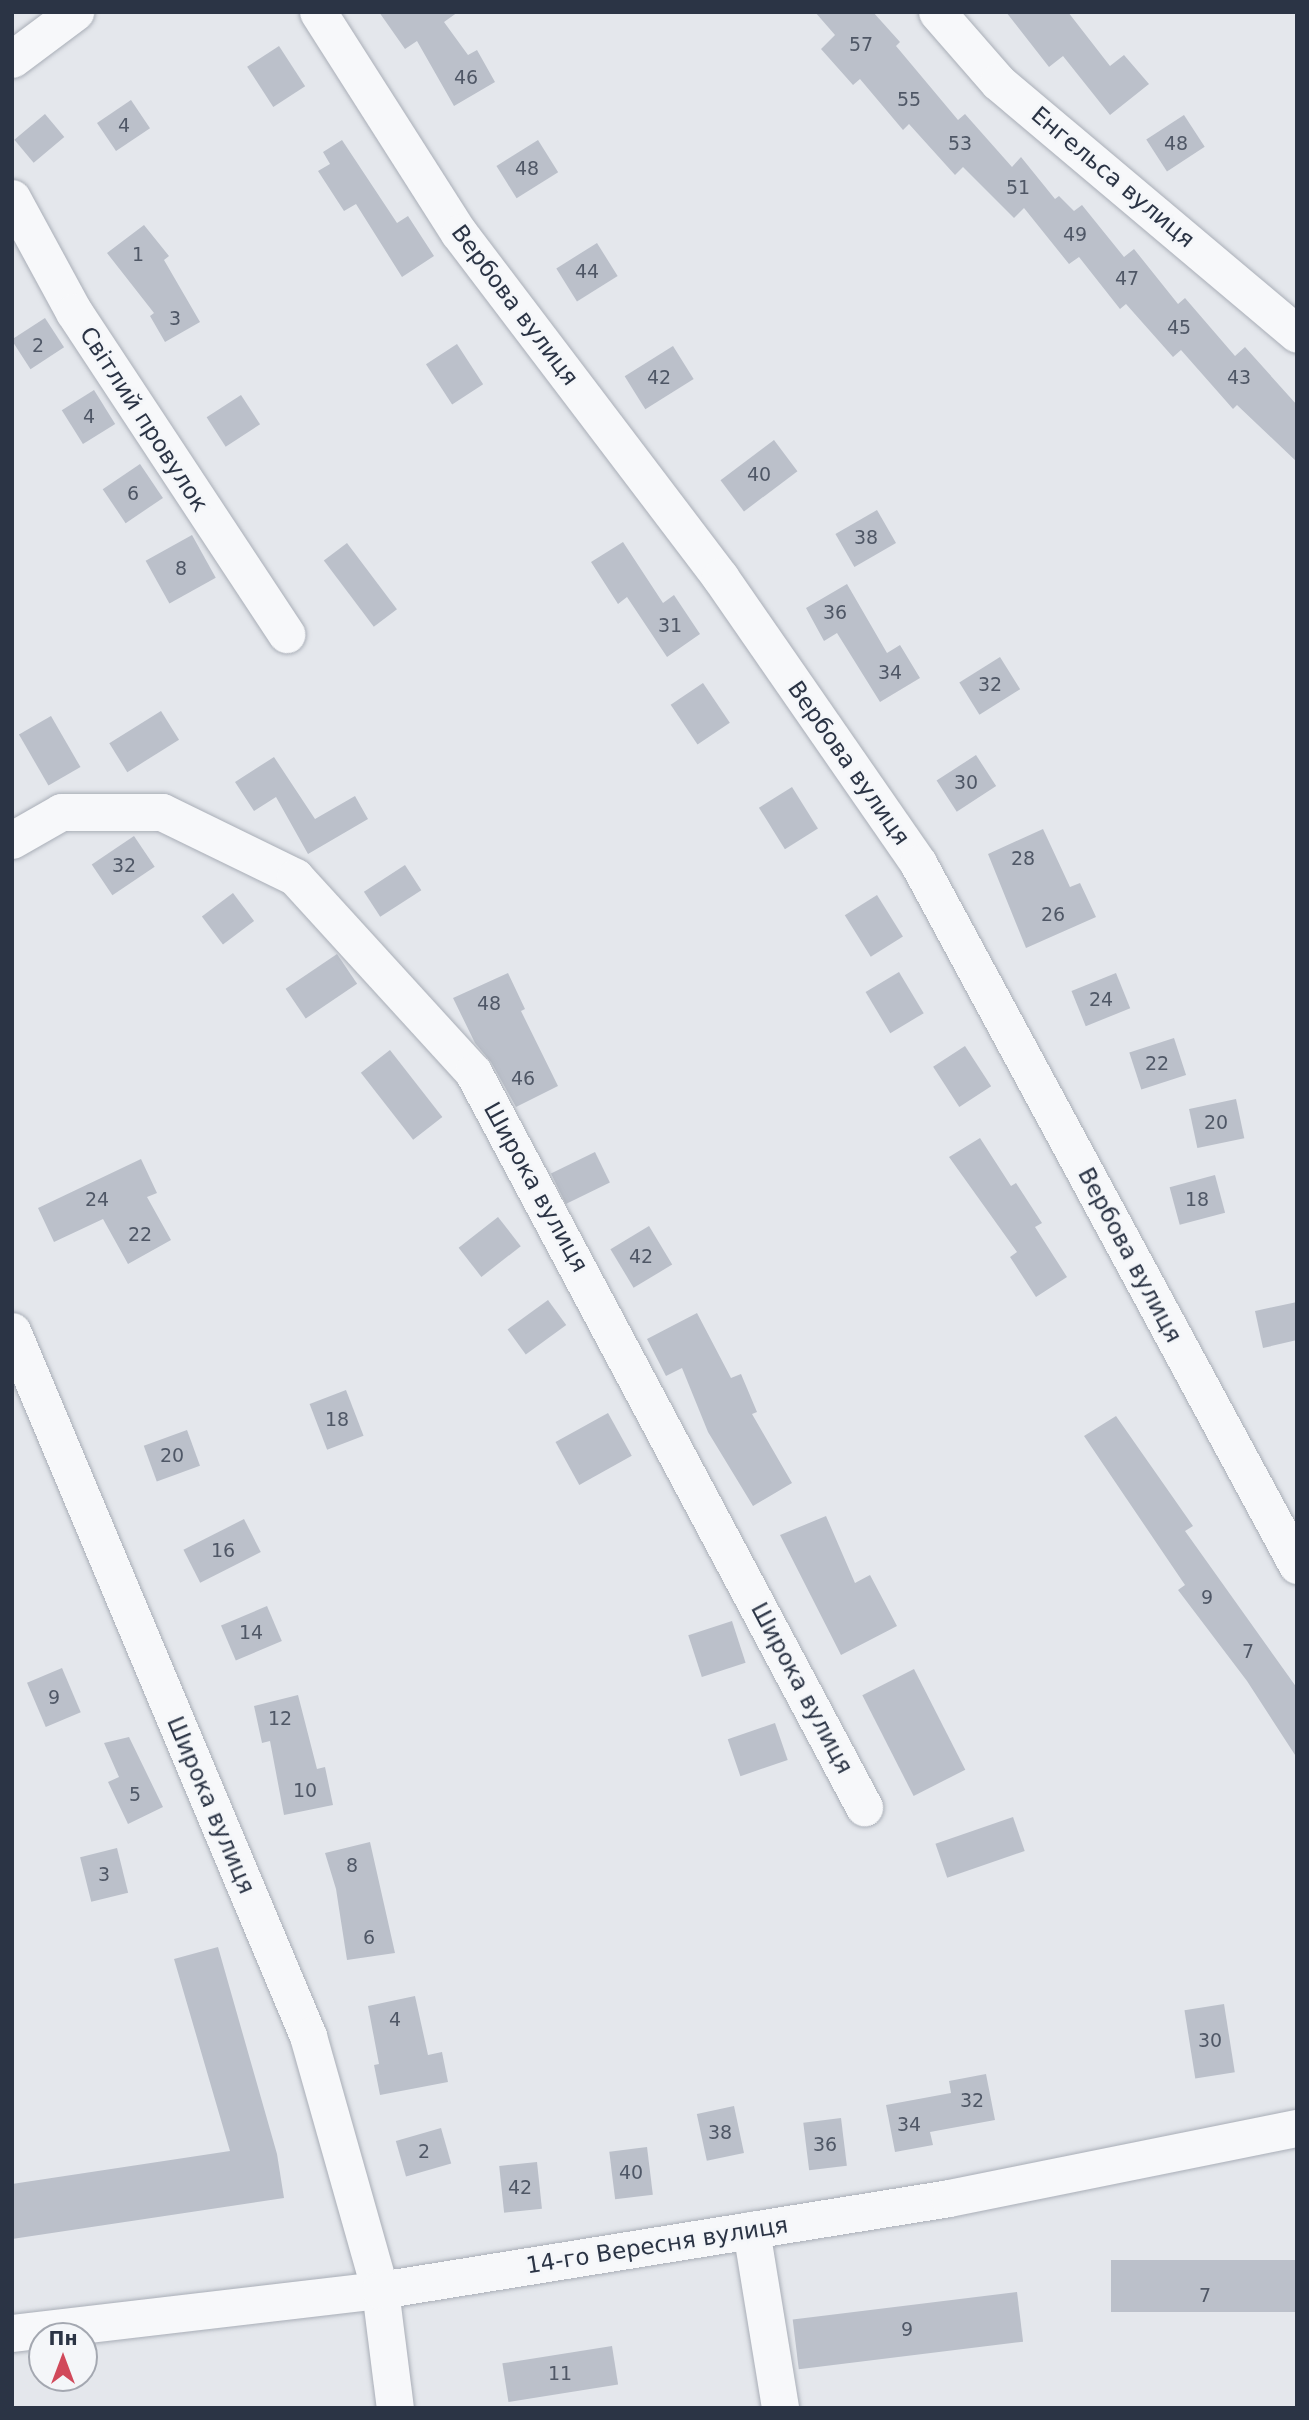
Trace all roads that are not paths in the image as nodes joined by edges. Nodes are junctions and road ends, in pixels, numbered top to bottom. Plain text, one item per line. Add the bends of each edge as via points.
1 (75, 12) edge
2 (318, 12) edge
3 (937, 12) edge
4 (12, 59) edge
5 (12, 198) edge
6 (1297, 334) edge
7 (286, 634) dead end
8 (12, 840) edge
9 (12, 1331) edge
10 (1297, 1565) edge
11 (864, 1807) dead end
12 (1297, 2128) edge
13 (751, 2230) junction
14 (380, 2290) junction
15 (12, 2333) edge
16 (395, 2408) edge
17 (779, 2408) edge

1 - 4 street
2 - 10 street, Вербова вулиця via 459,233 720,576 919,863
3 - 6 street, Енгельса вулиця via 998,82
5 - 7 street, Світлий провулок via 74,312
8 - 11 street, Широка вулиця via 61,812 162,812 295,877 473,1072
9 - 14 street, Широка вулиця via 308,2036
12 - 13 street, 14-го Вересня вулиця via 949,2198
13 - 14 street, 14-го Вересня вулиця
13 - 17 street
14 - 15 street, 14-го Вересня вулиця
14 - 16 street, Широка вулиця

